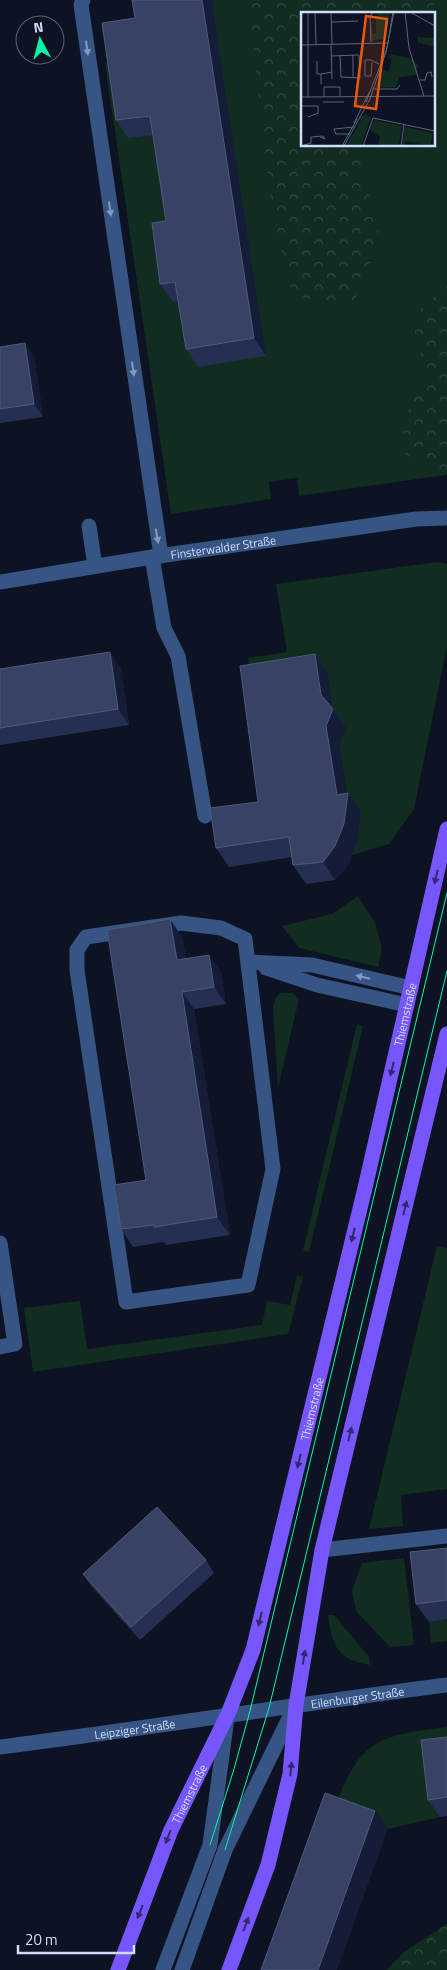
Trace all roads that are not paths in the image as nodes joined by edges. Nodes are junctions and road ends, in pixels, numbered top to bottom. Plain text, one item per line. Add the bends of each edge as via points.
1 (83, 0) edge
2 (447, 518) edge
3 (89, 526) dead end
4 (157, 556) junction
5 (95, 566) junction
6 (0, 582) edge
7 (205, 816) dead end
8 (447, 829) edge
9 (248, 962) junction
10 (411, 988) junction
11 (407, 1005) junction
12 (447, 1034) edge
13 (0, 1243) edge
14 (0, 1347) edge
15 (447, 1536) edge
16 (322, 1550) junction
17 (447, 1685) edge
18 (296, 1705) junction
19 (270, 1708) joint
20 (228, 1714) junction
21 (0, 1747) edge
22 (118, 1970) edge
23 (163, 1970) edge
24 (182, 1970) edge
25 (228, 1970) edge

1 -> 4 street via 82,15
2 - 4 street, Finsterwalder Straße via 416,519
3 - 5 street
4 - 5 street, Finsterwalder Straße
4 - 7 street via 164,628 178,656
5 - 6 street, Finsterwalder Straße
8 -> 10 main road, Thiemstraße
9 - 9 street via 245,939 220,928 181,923 86,937 77,950 77,970 126,1302 248,1285 273,1169
10 -> 9 street via 312,965
9 - 11 street via 315,992
10 - 11 main road, Thiemstraße
11 -> 20 main road, Thiemstraße via 253,1650
16 -> 12 main road
13 - 14 street via 16,1344
15 - 16 street
18 -> 16 main road
17 - 18 street, Eilenburger Straße
18 - 19 street, Eilenburger Straße
18 - 24 street via 226,1850
25 -> 18 main road via 268,1865 290,1774
19 - 20 street, Leipziger Straße
20 - 21 street, Leipziger Straße
20 -> 22 main road, Thiemstraße via 170,1830
20 - 23 street via 210,1844

